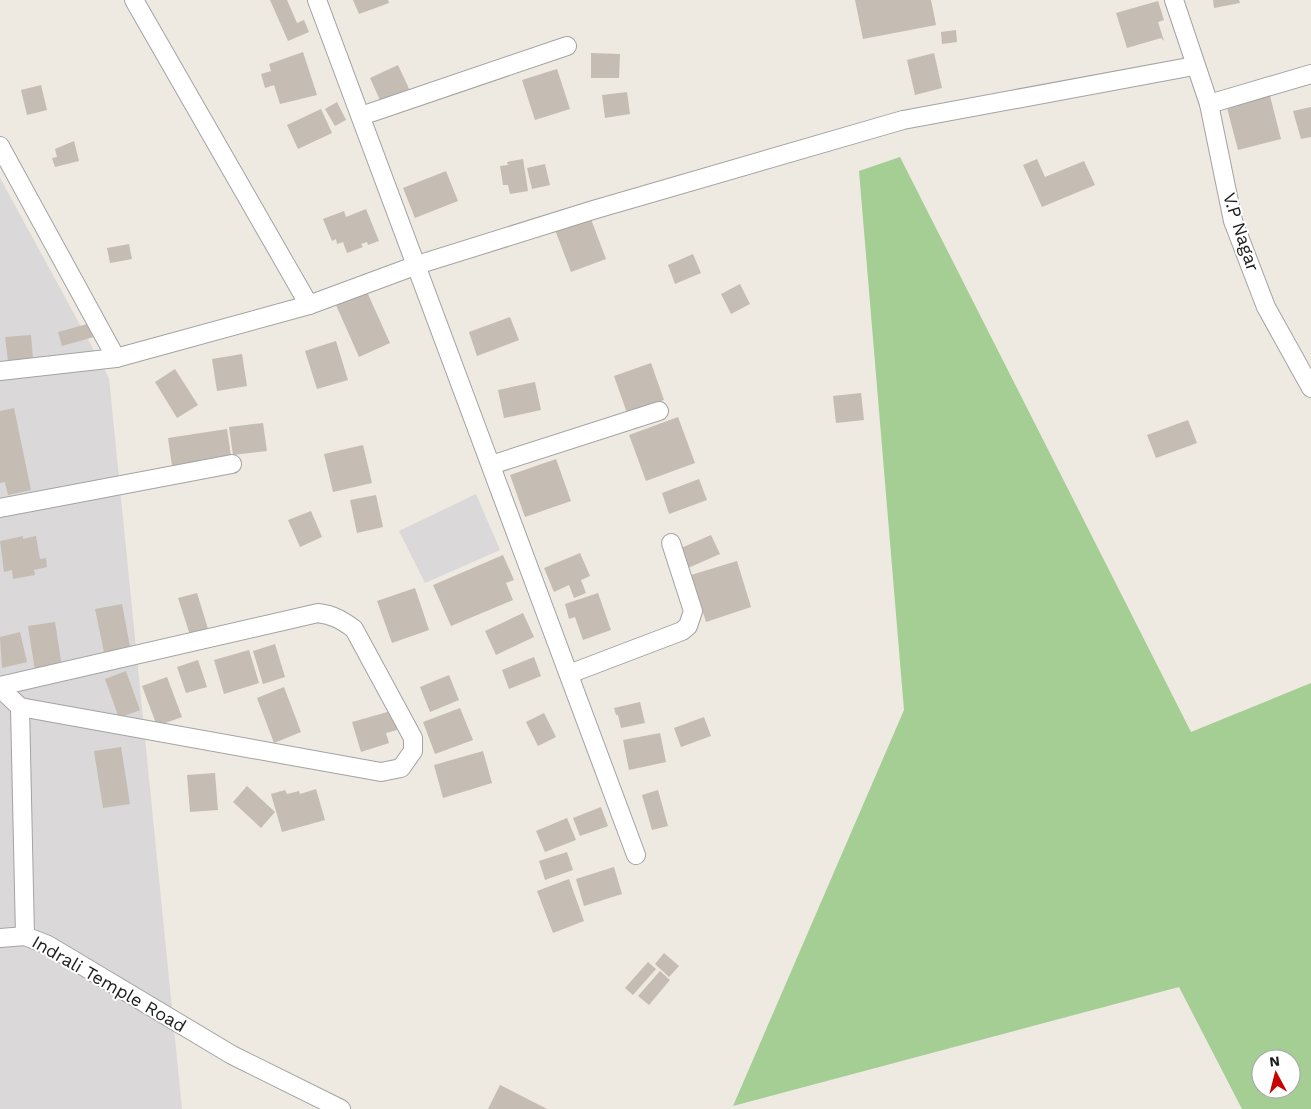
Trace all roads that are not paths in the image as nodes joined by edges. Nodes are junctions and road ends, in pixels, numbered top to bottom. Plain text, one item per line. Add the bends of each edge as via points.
1 (134, 0) edge
2 (317, 0) edge
3 (1174, 0) edge
4 (567, 46) dead end
5 (1194, 66) junction
6 (1311, 74) edge
7 (1209, 104) junction
8 (361, 116) junction
9 (0, 146) edge
10 (417, 265) junction
11 (309, 305) junction
12 (116, 358) junction
13 (0, 370) edge
14 (1311, 388) edge
15 (659, 411) dead end
16 (232, 464) dead end
17 (492, 465) junction
18 (0, 508) edge
19 (672, 543) dead end
20 (568, 674) junction
21 (0, 687) edge
22 (20, 707) junction
23 (636, 855) dead end
24 (25, 936) junction
25 (0, 938) edge
26 (341, 1109) edge

1 - 11 street
2 - 8 street
3 - 5 street, V.P Nagar
4 - 8 street
5 - 7 street, V.P Nagar
5 - 10 street via 903,120
6 - 7 street
7 - 14 street, V.P Nagar via 1233,221 1266,307
8 - 10 street
9 - 12 street
10 - 11 street
10 - 17 street
11 - 12 street
12 - 13 street
15 - 17 street
16 - 18 street
17 - 20 street
19 - 20 street via 693,611 688,626
20 - 23 street
21 - 22 street
21 - 22 street via 318,613 342,619 354,629 413,738 413,751 401,768 382,772
22 - 24 street, Indrali Temple Road
24 - 25 street
24 - 26 street, Indrali Temple Road via 48,945 232,1056

